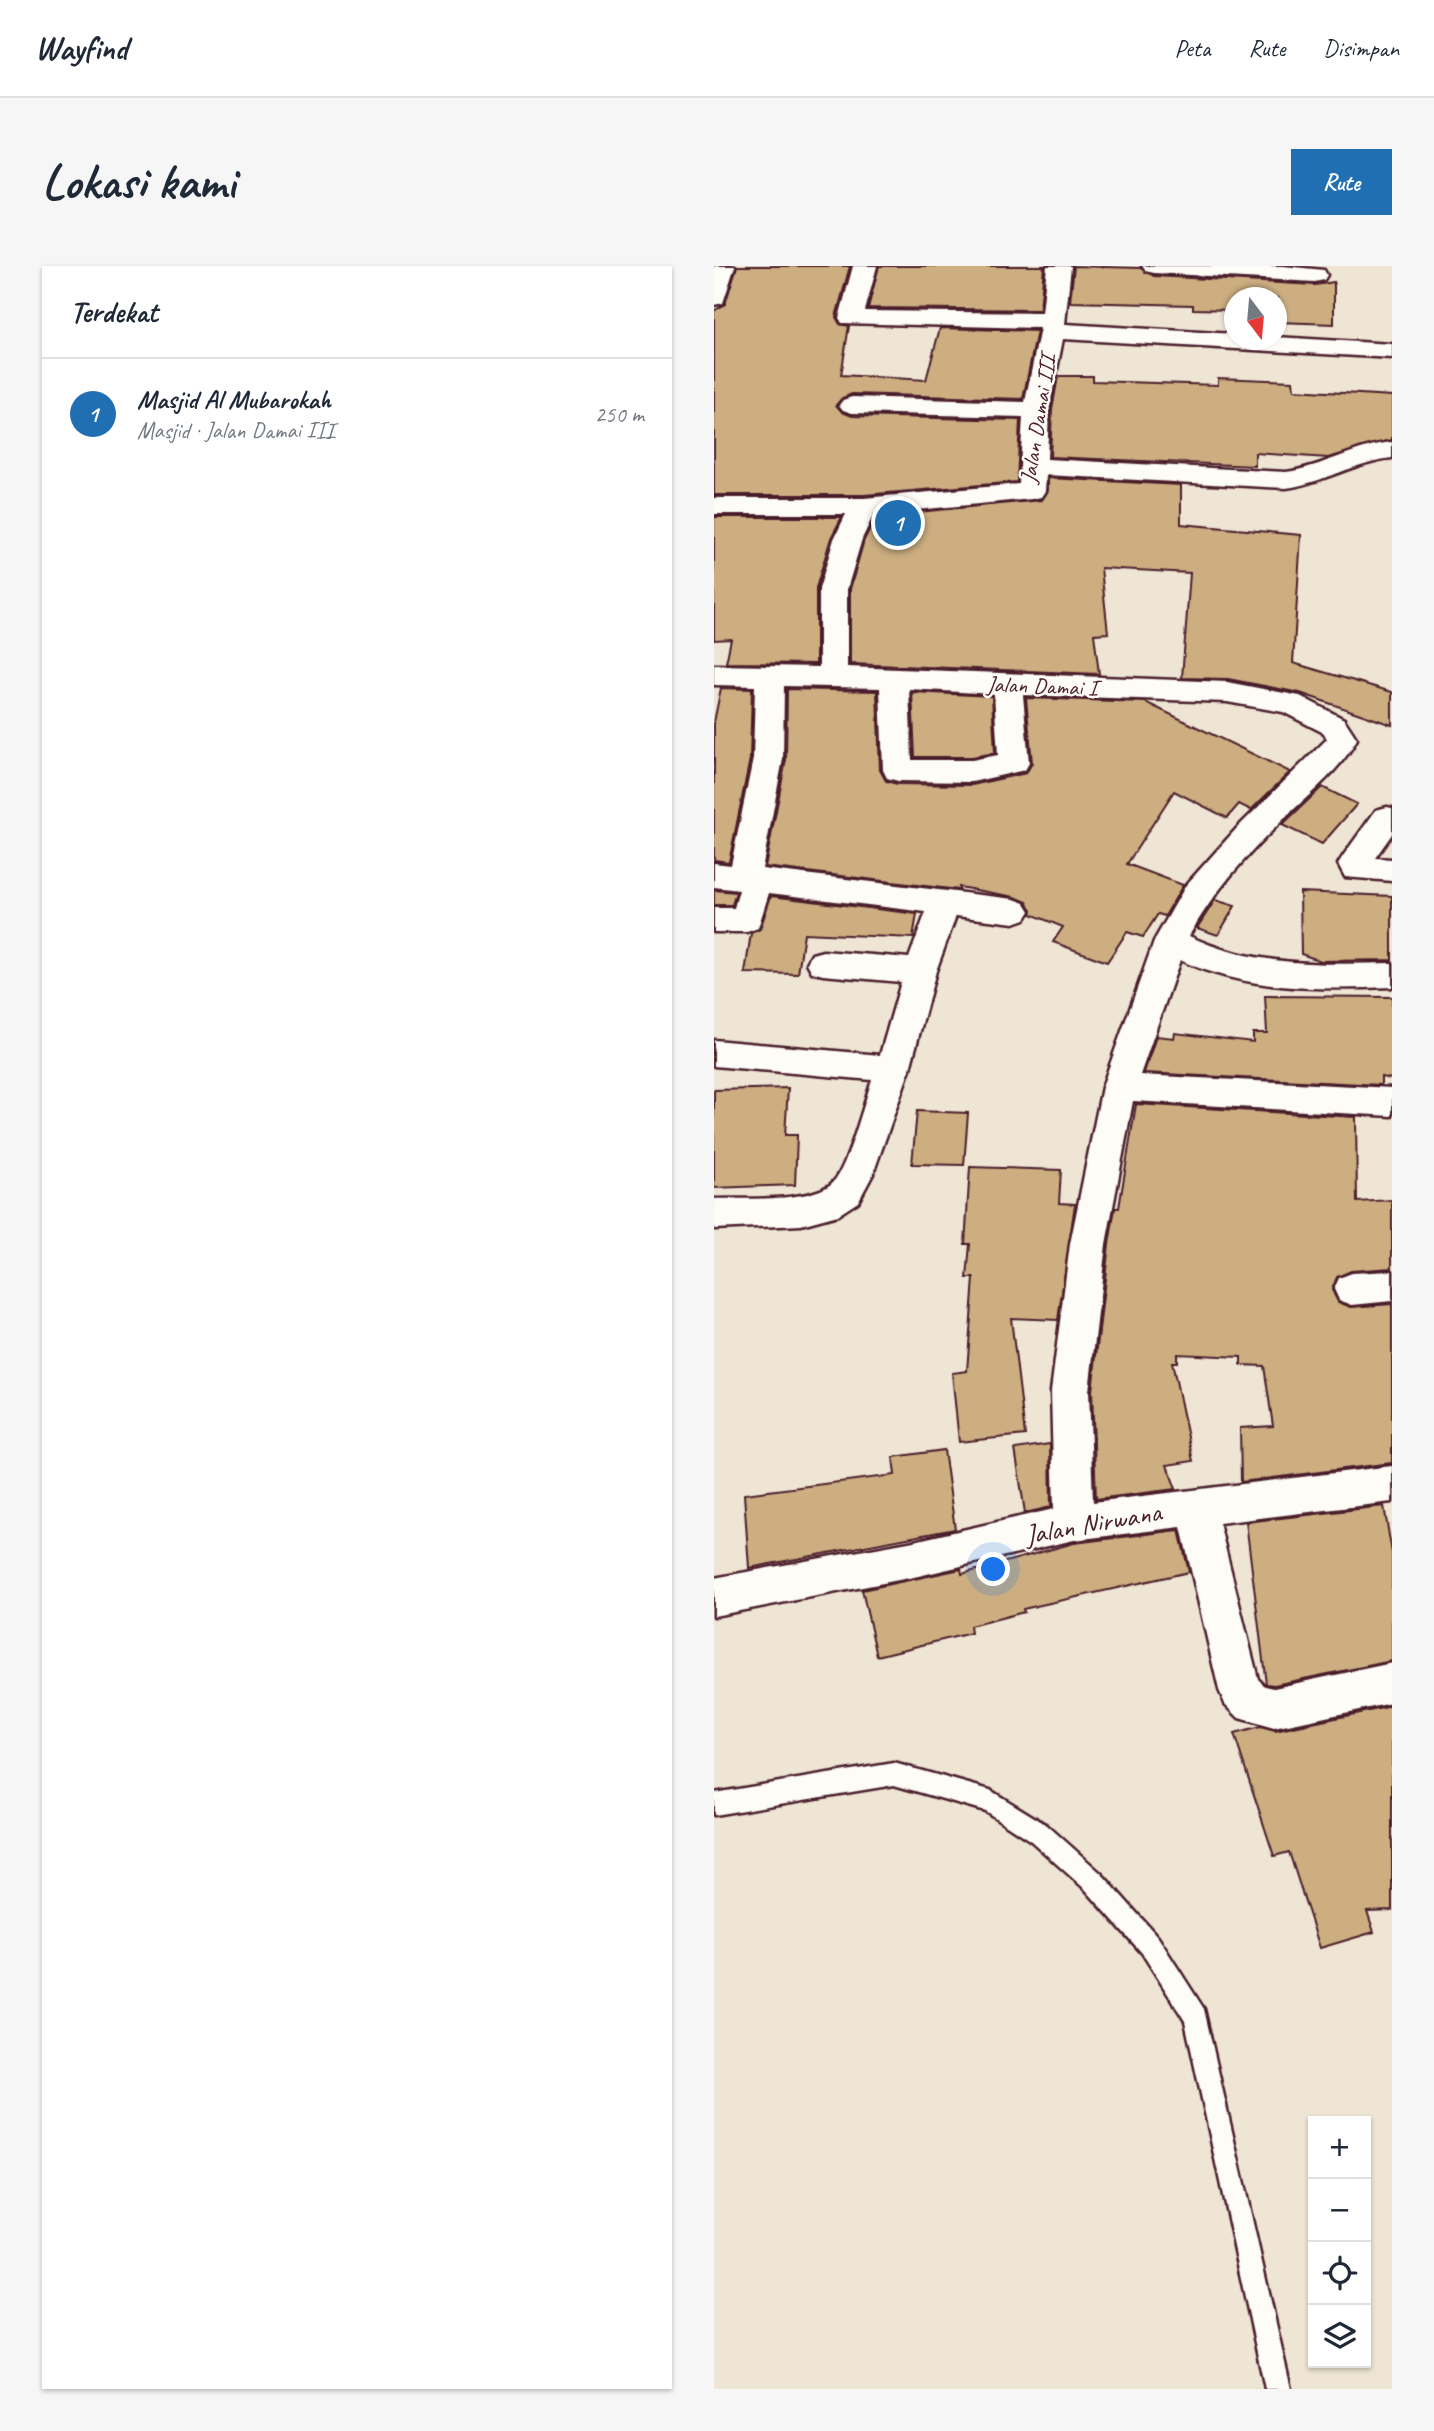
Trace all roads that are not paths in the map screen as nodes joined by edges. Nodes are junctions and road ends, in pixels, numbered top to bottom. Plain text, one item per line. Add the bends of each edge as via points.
1 (723, 266) edge
2 (865, 266) edge
3 (1059, 266) edge
4 (1154, 266) edge
5 (1315, 275) dead end
6 (714, 298) edge
7 (1052, 326) junction
8 (1392, 351) edge
9 (852, 405) dead end
10 (1036, 410) junction
11 (1392, 450) edge
12 (1033, 466) junction
13 (714, 506) edge
14 (864, 506) junction
15 (714, 675) edge
16 (770, 677) junction
17 (833, 678) junction
18 (894, 678) junction
19 (1007, 685) junction
20 (1387, 818) dead end
21 (1392, 870) edge
22 (740, 878) edge
23 (944, 905) junction
24 (1014, 911) dead end
25 (714, 920) edge
26 (1170, 941) junction
27 (823, 963) dead end
28 (920, 971) junction
29 (1392, 975) edge
30 (714, 1052) edge
31 (893, 1069) junction
32 (1119, 1087) junction
33 (1392, 1102) edge
34 (714, 1214) edge
35 (1392, 1286) edge
36 (1352, 1289) dead end
37 (1392, 1484) edge
38 (1195, 1506) junction
39 (1074, 1522) junction
40 (714, 1597) edge
41 (1392, 1683) edge
42 (714, 1804) edge
43 (1278, 2389) edge

1 - 6 street
2 - 7 street via 851,318
3 - 7 street, Jalan Damai III
4 - 5 street
7 - 8 street
7 - 10 street, Jalan Damai III
9 - 10 street
10 - 12 street, Jalan Damai III
11 - 12 street via 1359,454 1307,478 1286,480
12 - 14 street, Jalan Damai III via 1032,491
13 - 14 street
14 - 17 street via 833,589
15 - 16 street, Jalan Damai I
16 - 17 street, Jalan Damai I
16 - 22 street via 768,759
17 - 18 street, Jalan Damai I
18 - 19 street, Jalan Damai I
18 - 19 street via 898,770 972,771 1014,763
19 - 26 street, Jalan Damai I via 1227,692 1290,703 1334,726 1342,740 1335,752 1197,893
20 - 21 street via 1354,864 1356,869
22 - 23 street
22 - 25 street via 754,890 747,920
23 - 24 street
23 - 28 street
26 - 29 street via 1189,952 1263,972
26 - 32 street
27 - 28 street
28 - 31 street
30 - 31 street
31 - 34 street via 846,1192 826,1205 801,1210
32 - 33 street
32 - 39 street via 1088,1244 1070,1391
35 - 36 street
37 - 38 street, Jalan Nirwana
38 - 39 street, Jalan Nirwana
38 - 41 street via 1240,1690 1254,1704 1274,1708
39 - 40 street, Jalan Nirwana via 914,1559
42 - 43 lane via 894,1774 990,1801 1039,1833 1094,1882 1150,1945 1196,2017

